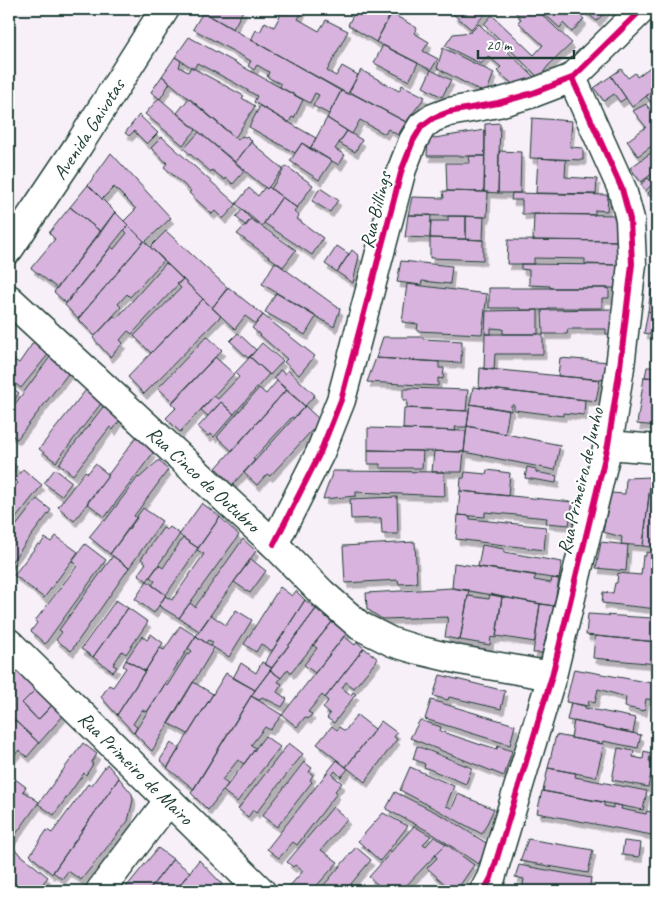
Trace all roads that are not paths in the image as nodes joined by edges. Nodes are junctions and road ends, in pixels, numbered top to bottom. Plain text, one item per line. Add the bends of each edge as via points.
1 (165, 9) edge
2 (642, 9) edge
3 (654, 9) edge
4 (657, 11) edge
5 (572, 78) junction
6 (9, 249) edge
7 (9, 299) edge
8 (608, 445) junction
9 (657, 449) edge
10 (274, 544) junction
11 (9, 643) edge
12 (552, 676) junction
13 (169, 800) junction
14 (100, 891) edge
15 (261, 891) edge
16 (484, 891) edge

1 - 6 street, Avenida Gaivotas
2 - 5 street, Rua Billings
3 - 4 street
5 - 8 street, Rua Primeiro de Junho via 622,189 630,219 632,264
5 - 10 street, Rua Billings via 498,103 449,112 422,126 402,169 341,400 320,453
7 - 10 street, Rua Cinco de Outubro
8 - 9 street
8 - 12 street, Rua Primeiro de Junho
10 - 12 street, Rua Cinco de Outubro via 322,594 360,626 392,642 460,660
11 - 13 street, Rua Primeiro de Mairo
12 - 16 street, Rua Primeiro de Junho via 491,878
13 - 14 street
13 - 15 street, Rua Primeiro de Mairo

